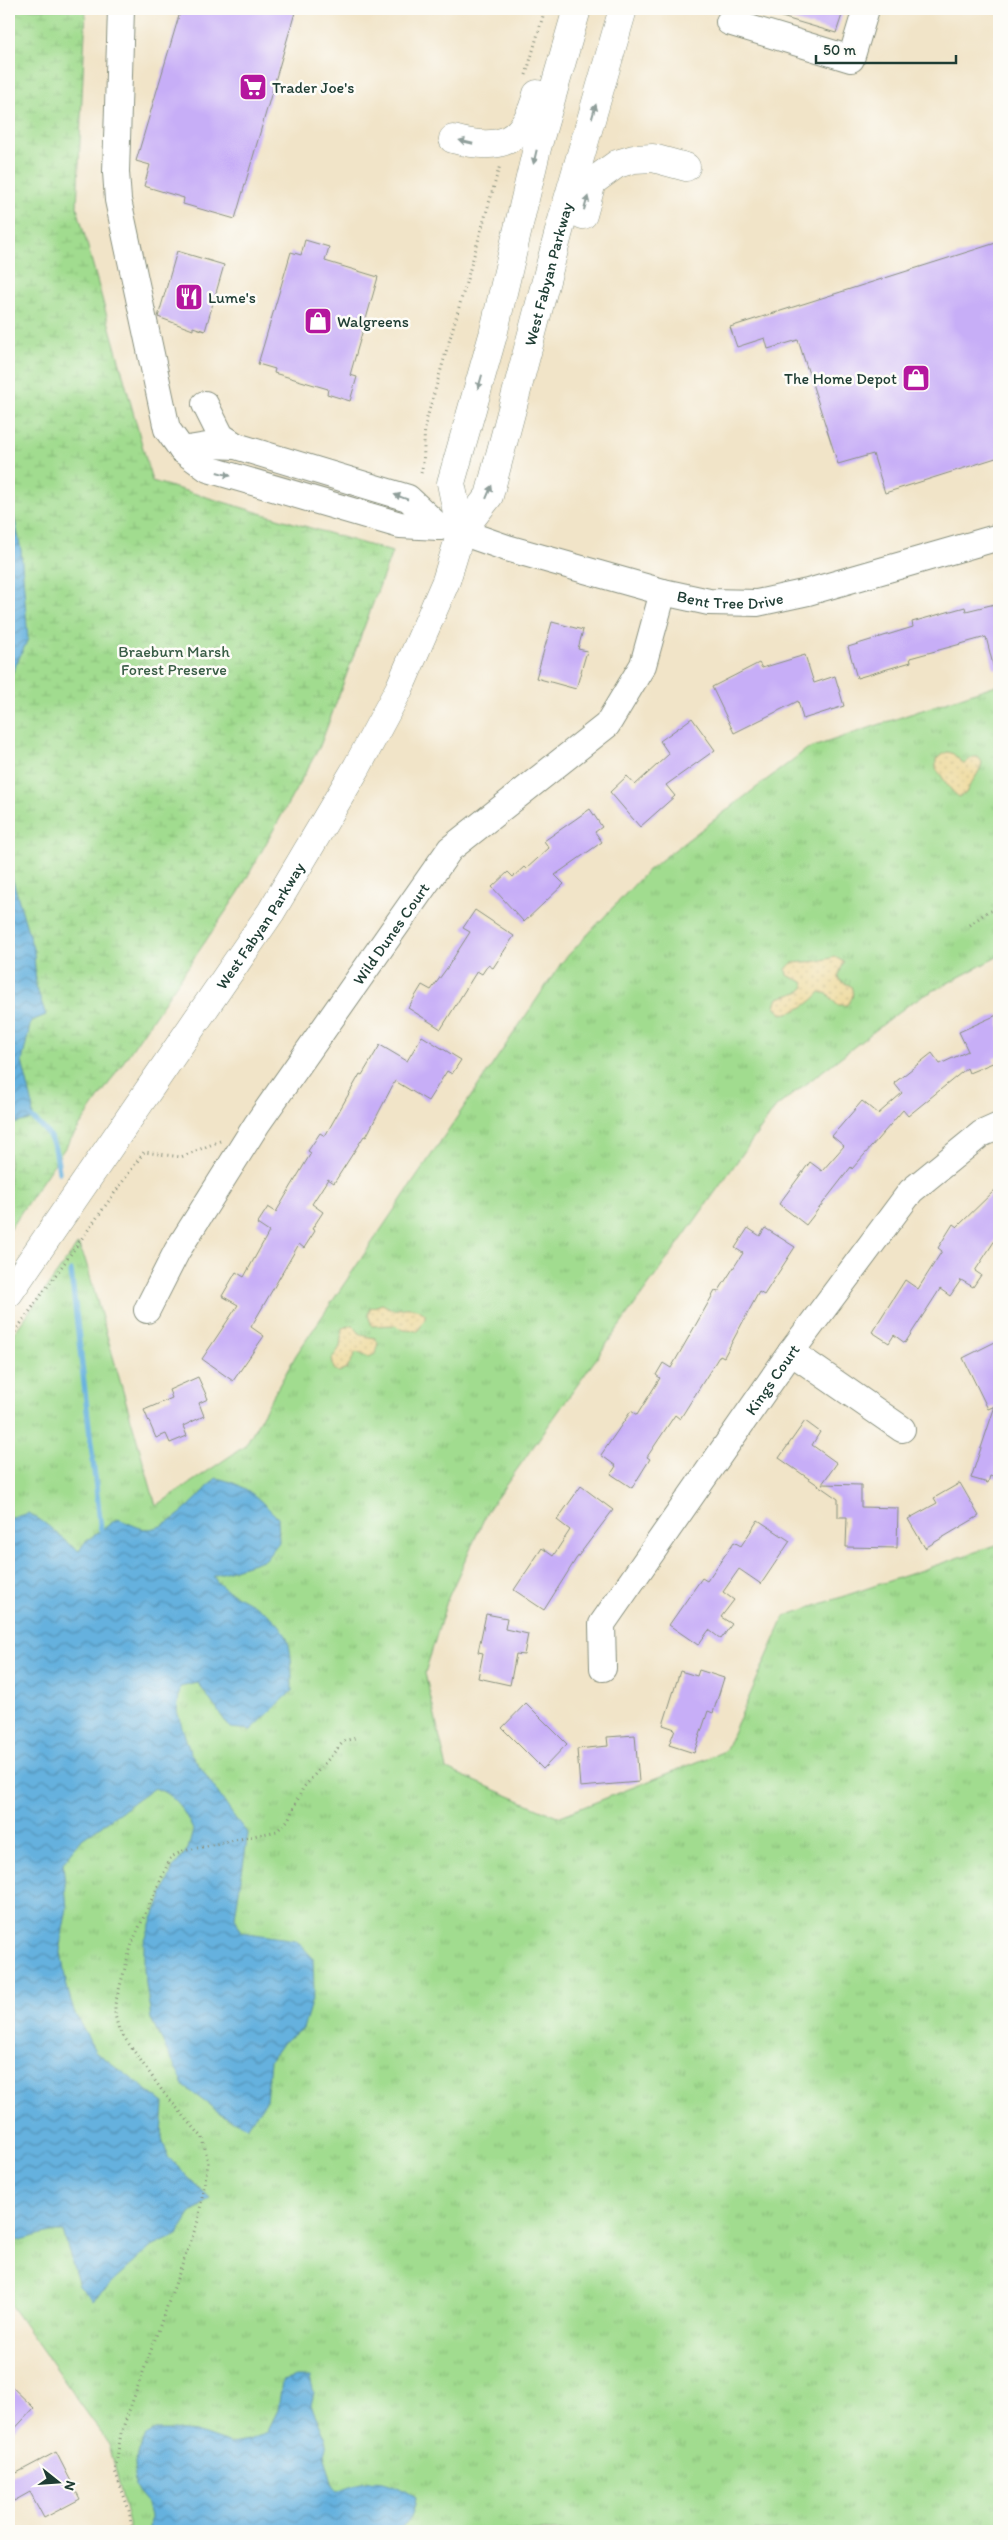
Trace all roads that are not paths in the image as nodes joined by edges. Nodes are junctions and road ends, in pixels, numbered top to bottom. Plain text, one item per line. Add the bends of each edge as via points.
1 (121, 9) edge
2 (562, 9) edge
3 (577, 9) edge
4 (623, 9) edge
5 (866, 9) edge
6 (729, 22) dead end
7 (453, 138) dead end
8 (686, 167) dead end
9 (205, 404) dead end
10 (512, 413) junction
11 (236, 446) junction
12 (182, 450) junction
13 (461, 532) junction
14 (999, 537) edge
15 (663, 592) junction
16 (999, 1126) edge
17 (9, 1293) edge
18 (147, 1310) dead end
19 (791, 1352) junction
20 (902, 1429) dead end
21 (603, 1668) dead end

1 - 12 street via 118,200 167,429
2 -> 7 main road via 526,125 506,141 493,146
3 -> 13 main road, West Fabyan Parkway via 537,148 493,335 451,483
10 -> 4 main road, West Fabyan Parkway via 562,220
5 - 6 street via 851,59
10 -> 8 main road via 544,353 592,182 617,164 634,159 653,158
9 - 11 street via 221,436
13 -> 10 main road, West Fabyan Parkway via 489,496
11 - 12 street via 213,445
12 -> 11 street via 208,469 400,525 439,526 408,498
13 - 15 street, Bent Tree Drive
13 - 17 main road, West Fabyan Parkway via 446,581 399,690 352,776 271,912
14 - 15 street, Bent Tree Drive via 808,592 757,603 709,602
15 - 18 street, Wild Dunes Court via 642,665 607,725 450,849 257,1124 177,1251
16 - 19 street, Kings Court via 981,1134 911,1190
19 - 20 street
19 - 21 street, Kings Court via 602,1624

